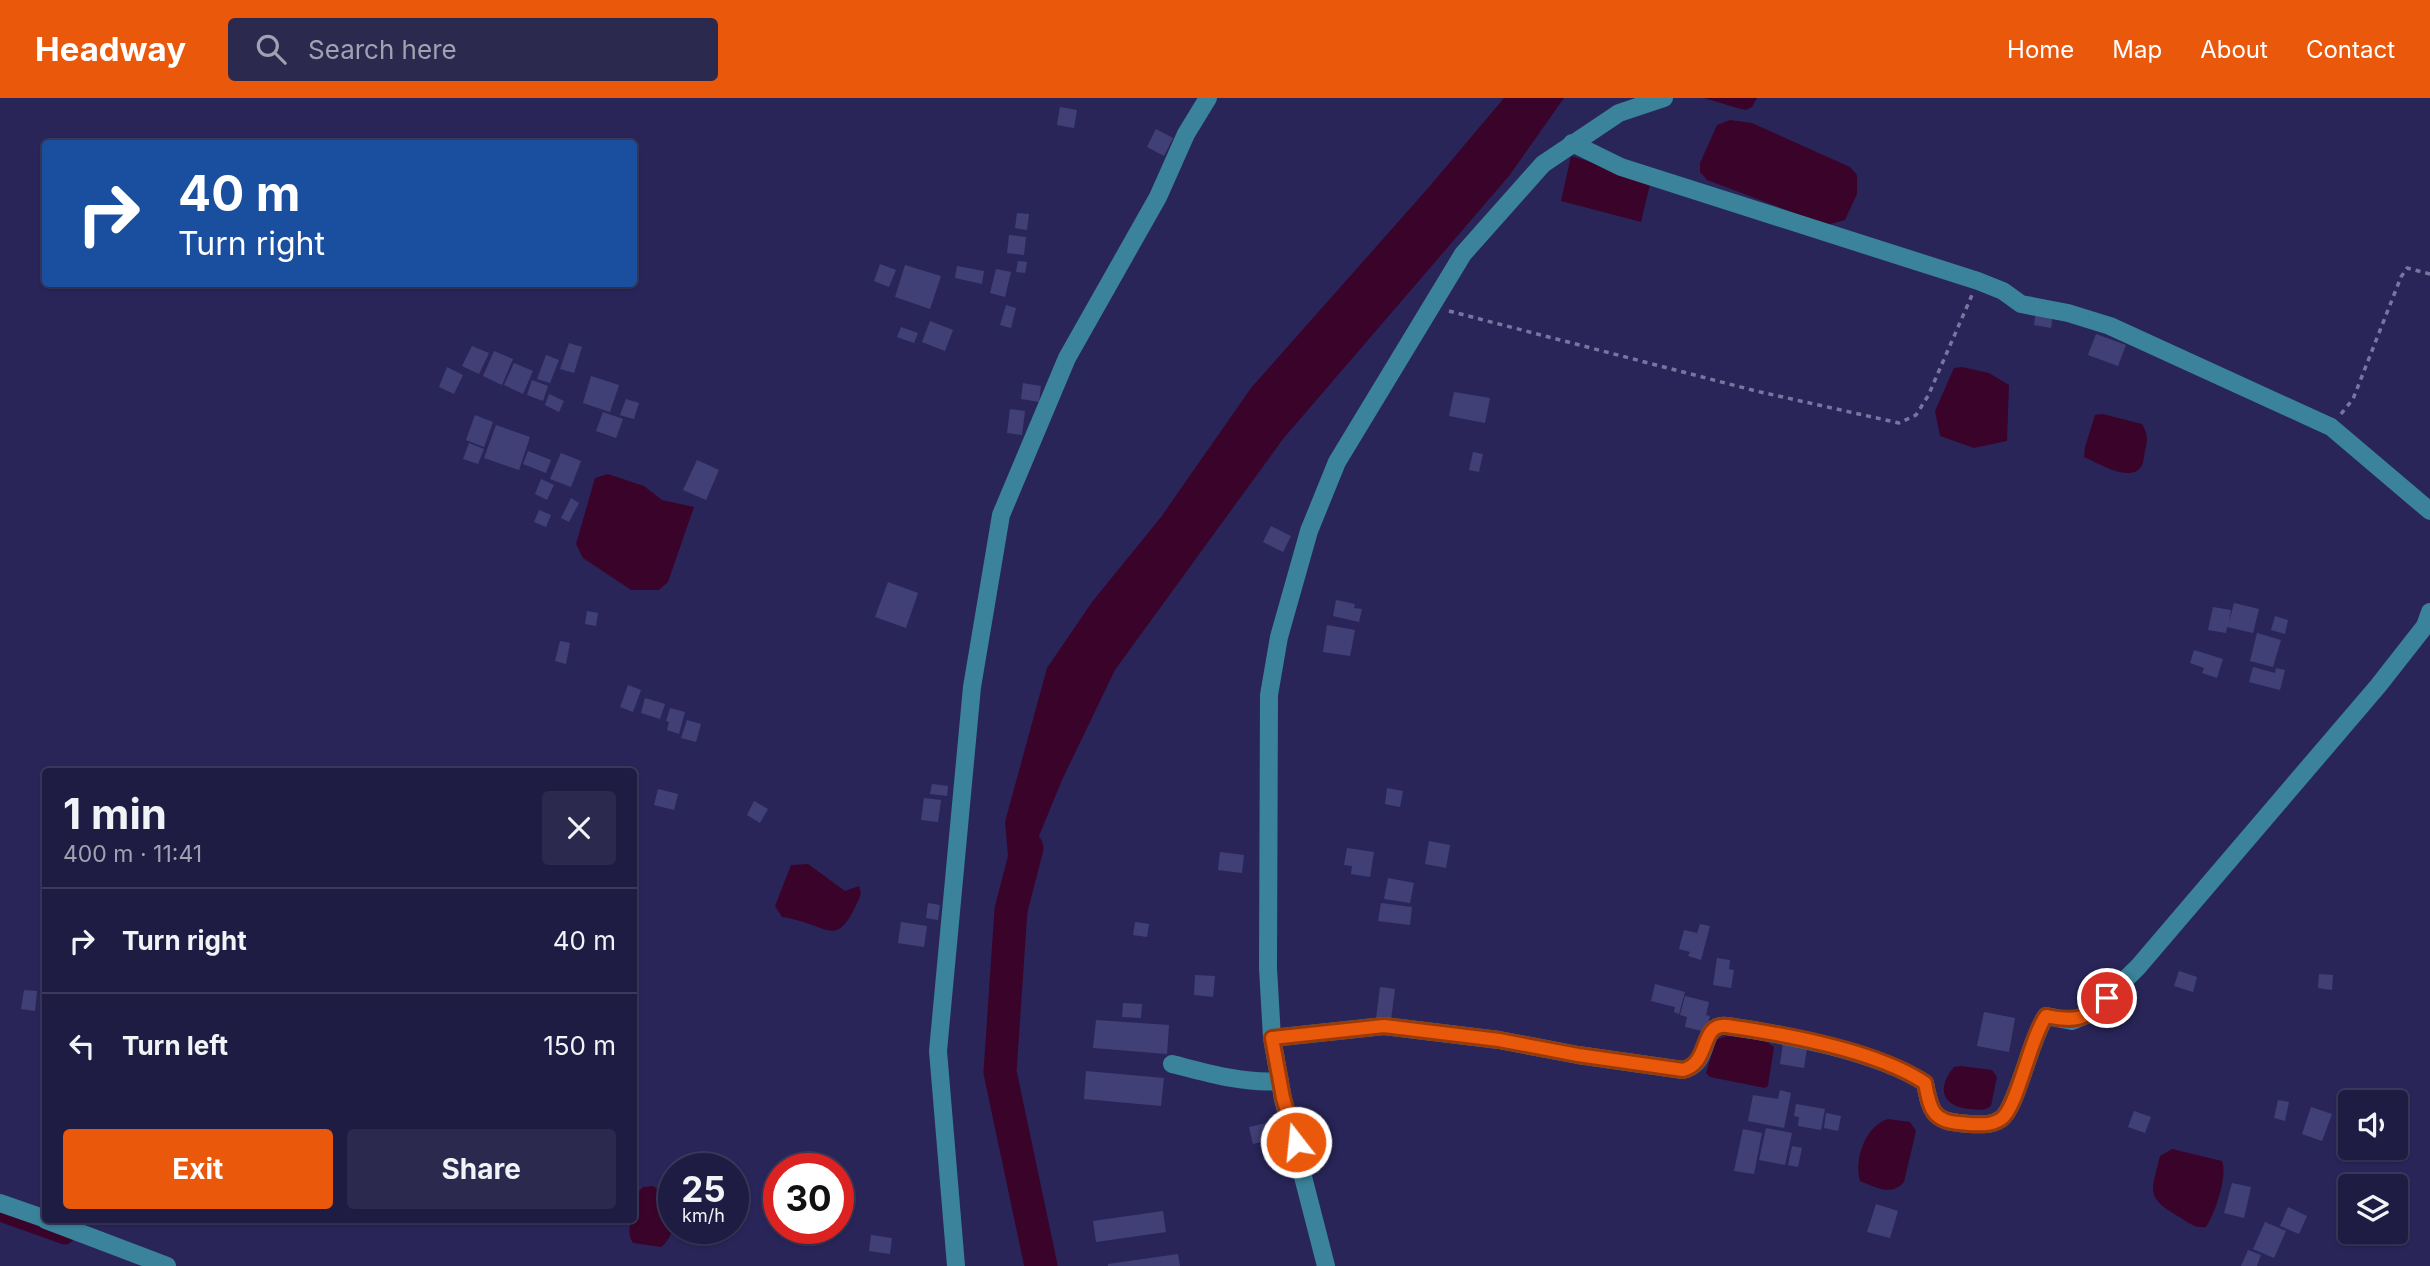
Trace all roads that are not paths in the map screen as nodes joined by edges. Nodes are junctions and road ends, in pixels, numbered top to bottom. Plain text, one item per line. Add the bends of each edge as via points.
1 (1208, 98) edge
2 (1664, 98) edge
3 (1572, 143) junction
4 (2430, 511) edge
5 (2430, 612) edge
6 (1272, 1038) junction
7 (1172, 1064) dead end
8 (1280, 1081) junction
9 (0, 1203) edge
10 (42, 1219) edge
11 (54, 1223) edge
12 (167, 1266) edge
13 (956, 1266) edge
14 (1326, 1266) edge

1 - 13 street via 1067,358 1001,515 972,687 938,1051
2 - 3 street via 1629,108
3 - 4 street via 1621,167 1978,281 2003,290 2021,304 2110,326 2330,427
3 - 6 street via 1543,164 1472,244 1337,462 1309,531 1279,637 1269,695
5 - 6 street via 2426,626 2378,686 2138,967 2091,1013 2072,1021 2046,1016 2037,1029 2011,1108 2001,1120 1948,1122 1930,1107 1925,1083 1910,1073 1816,1044 1719,1025 1712,1030 1699,1062 1683,1070 1384,1026
6 - 8 street
7 - 8 street via 1223,1077
8 - 14 street
9 - 10 street
11 - 12 street

